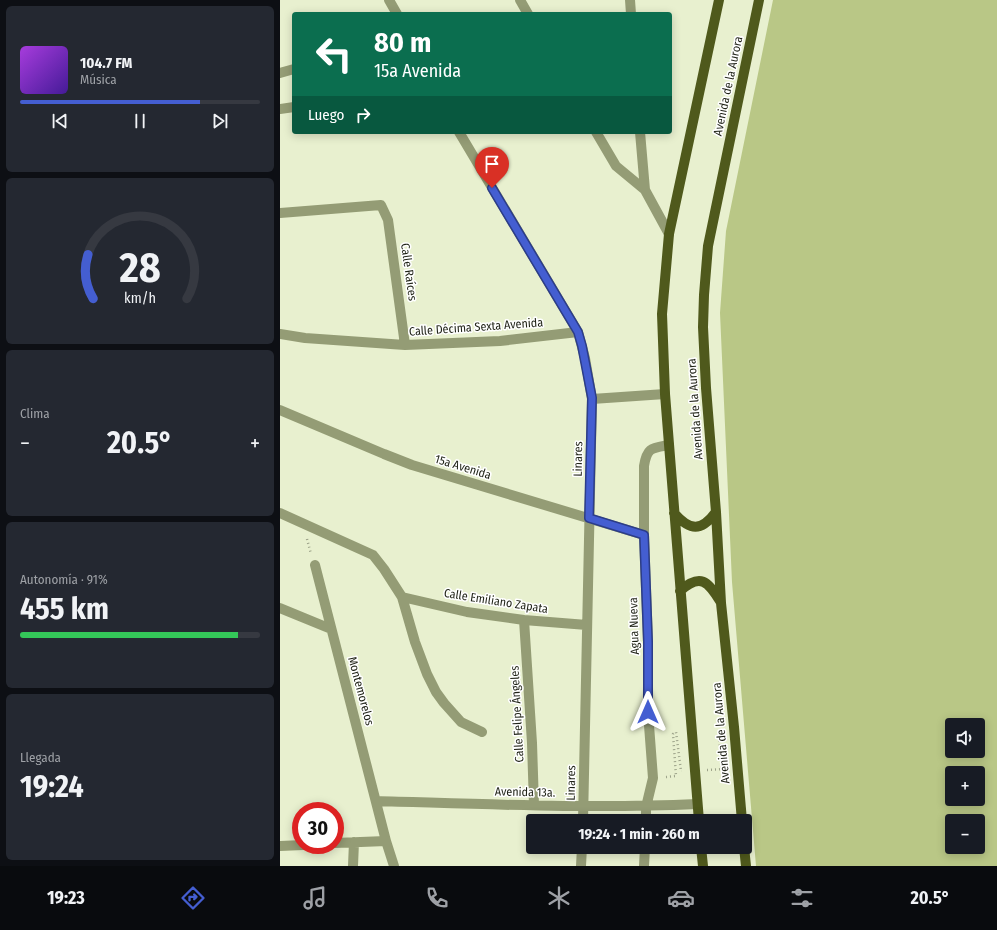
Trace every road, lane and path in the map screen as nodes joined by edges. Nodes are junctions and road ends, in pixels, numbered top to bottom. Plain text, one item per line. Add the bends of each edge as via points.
1 (389, 0) edge
2 (520, 0) edge
3 (630, 0) edge
4 (719, 0) edge
5 (759, 0) edge
6 (396, 12) edge
7 (527, 12) edge
8 (631, 12) edge
9 (292, 70) edge
10 (280, 73) edge
11 (292, 107) edge
12 (280, 109) edge
13 (460, 134) edge
14 (597, 134) edge
15 (640, 134) edge
16 (645, 190) junction
17 (280, 213) edge
18 (669, 234) junction
19 (578, 332) junction
20 (280, 334) edge
21 (405, 345) junction
22 (665, 394) junction
23 (592, 398) junction
24 (280, 410) edge
25 (669, 445) junction
26 (716, 512) junction
27 (280, 513) edge
28 (674, 513) junction
29 (589, 518) junction
30 (301, 522) junction
31 (644, 535) junction
32 (315, 565) joint
33 (680, 591) junction
34 (402, 596) junction
35 (721, 603) junction
36 (280, 608) edge
37 (524, 620) junction
38 (587, 625) junction
39 (331, 629) junction
40 (482, 732) dead end
41 (725, 739) dead end
42 (702, 770) dead end
43 (688, 771) dead end
44 (653, 778) junction
45 (376, 802) junction
46 (697, 804) junction
47 (534, 805) junction
48 (583, 806) junction
49 (646, 806) junction
50 (583, 814) edge
51 (646, 814) edge
52 (698, 814) edge
53 (741, 814) edge
54 (386, 840) junction
55 (354, 842) junction
56 (344, 843) edge
57 (292, 845) edge
58 (280, 846) edge
59 (582, 854) edge
60 (645, 854) edge
61 (702, 854) edge
62 (745, 854) edge
63 (353, 866) edge
64 (394, 866) edge
65 (581, 866) edge
66 (644, 866) edge
67 (703, 866) edge
68 (746, 866) edge

1 - 6 street
2 - 7 street
3 - 8 street
4 - 18 main road
5 - 26 main road, Avenida de la Aurora via 708,246 703,327
9 - 10 street
11 - 12 street
13 - 19 street, Linares
14 - 16 street via 616,166
15 - 16 street
16 - 18 street
17 - 21 street, Calle Raíces via 380,205 388,220
18 - 22 main road via 662,314
19 - 21 street, Calle Décima Sexta Avenida via 500,341
19 - 23 street, Linares
20 - 21 street, Calle Décima Sexta Avenida
22 - 23 street
22 - 25 main road
23 - 29 street, Linares
24 - 29 street, 15a Avenida via 412,465
25 - 28 main road
25 - 31 street, Agua Nueva via 654,448 646,455
26 - 28 main road via 709,521 700,526 685,524
26 - 35 main road, Avenida de la Aurora
27 - 30 street
28 - 33 main road
29 - 31 street, 15a Avenida
29 - 38 street, Linares
30 - 32 path
30 - 34 street via 373,555
31 - 44 street, Agua Nueva via 648,712
32 - 39 street, Montemorelos
33 - 35 main road via 690,583 701,581 710,586
33 - 46 main road
34 - 37 street, Calle Emiliano Zapata via 467,612
34 - 40 street via 415,642 436,692 461,722
35 - 53 main road, Avenida de la Aurora
36 - 39 street
37 - 38 street, Calle Emiliano Zapata
37 - 47 street, Calle Felipe Ángeles
38 - 48 street, Linares
39 - 45 street, Montemorelos
41 - 42 path via 719,739 723,769
43 - 44 path via 681,771 676,732 672,734 676,776
44 - 49 street, Agua Nueva
45 - 47 street, Avenida 13a.
45 - 54 street, Montemorelos
46 - 49 street, Avenida 13a.
46 - 52 main road
47 - 48 street, Avenida 13a.
48 - 49 street, Avenida 13a.
48 - 50 street, Linares
49 - 51 street, Agua Nueva
54 - 55 street
54 - 64 street, Montemorelos
55 - 56 street
55 - 63 street
57 - 58 street
59 - 65 street
60 - 66 street
61 - 67 main road
62 - 68 main road

